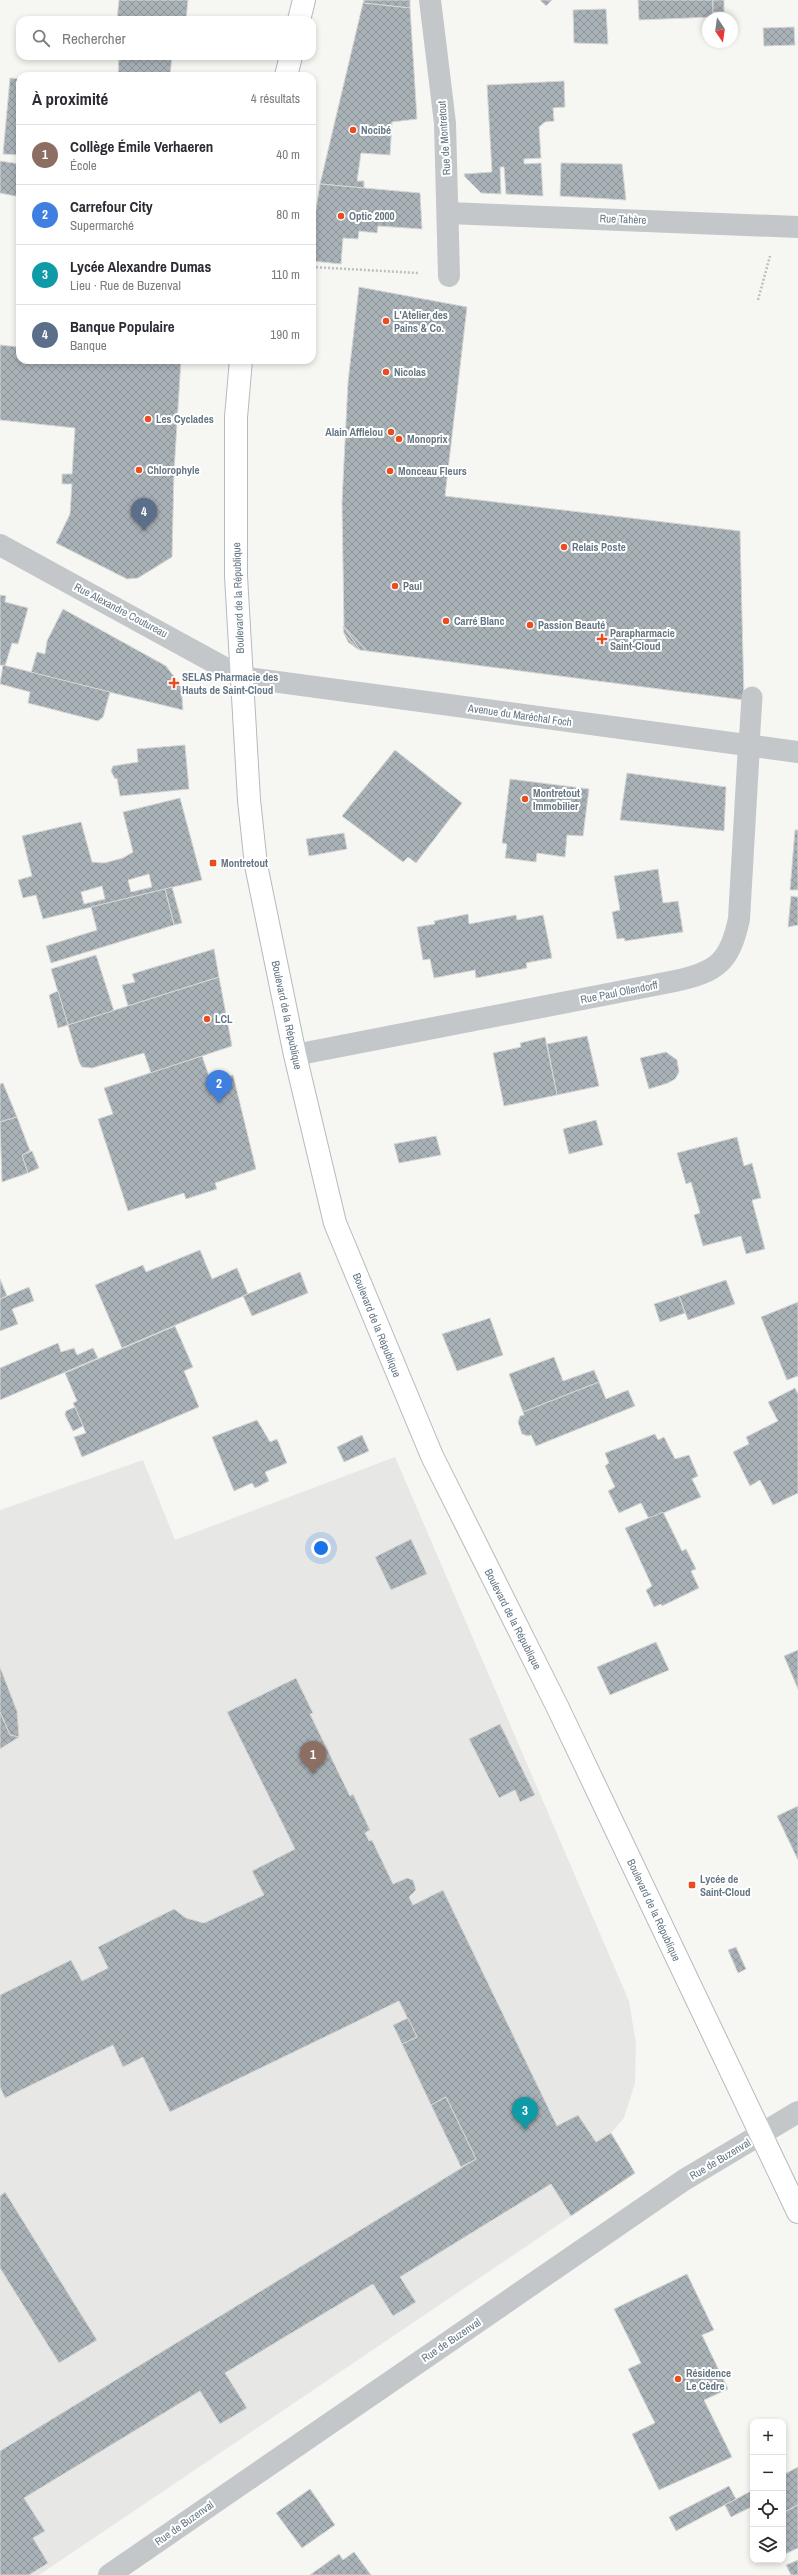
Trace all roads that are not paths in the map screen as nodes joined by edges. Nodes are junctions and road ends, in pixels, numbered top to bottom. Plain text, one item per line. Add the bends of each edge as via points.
1 (304, 0) edge
2 (430, 0) edge
3 (300, 16) edge
4 (290, 60) edge
5 (287, 72) edge
6 (448, 213) junction
7 (798, 227) edge
8 (449, 276) dead end
9 (241, 364) edge
10 (0, 545) edge
11 (241, 677) junction
12 (752, 697) dead end
13 (749, 745) junction
14 (798, 752) edge
15 (295, 1055) junction
16 (798, 2112) edge
17 (760, 2136) junction
18 (798, 2212) edge
19 (109, 2575) edge

1 - 3 main road
2 - 6 street, Rue de Montretout via 445,123
4 - 5 main road
6 - 7 street, Rue Tahère
6 - 8 street, Rue de Montretout
9 - 11 main road, Boulevard de la République via 236,417 236,576
10 - 11 street, Rue Alexandre Coutureau
11 - 13 street, Avenue du Maréchal Foch
11 - 15 main road, Boulevard de la République via 256,865
12 - 13 lane
13 - 14 street, Avenue du Maréchal Foch
13 - 15 street, Rue Paul Ollendorff via 740,919 734,945 720,963 700,976
15 - 17 main road, Boulevard de la République via 335,1223 432,1456 645,1889
16 - 17 street, Rue de Buzenval
17 - 18 main road, Boulevard de la République
17 - 19 street, Rue de Buzenval via 684,2180

